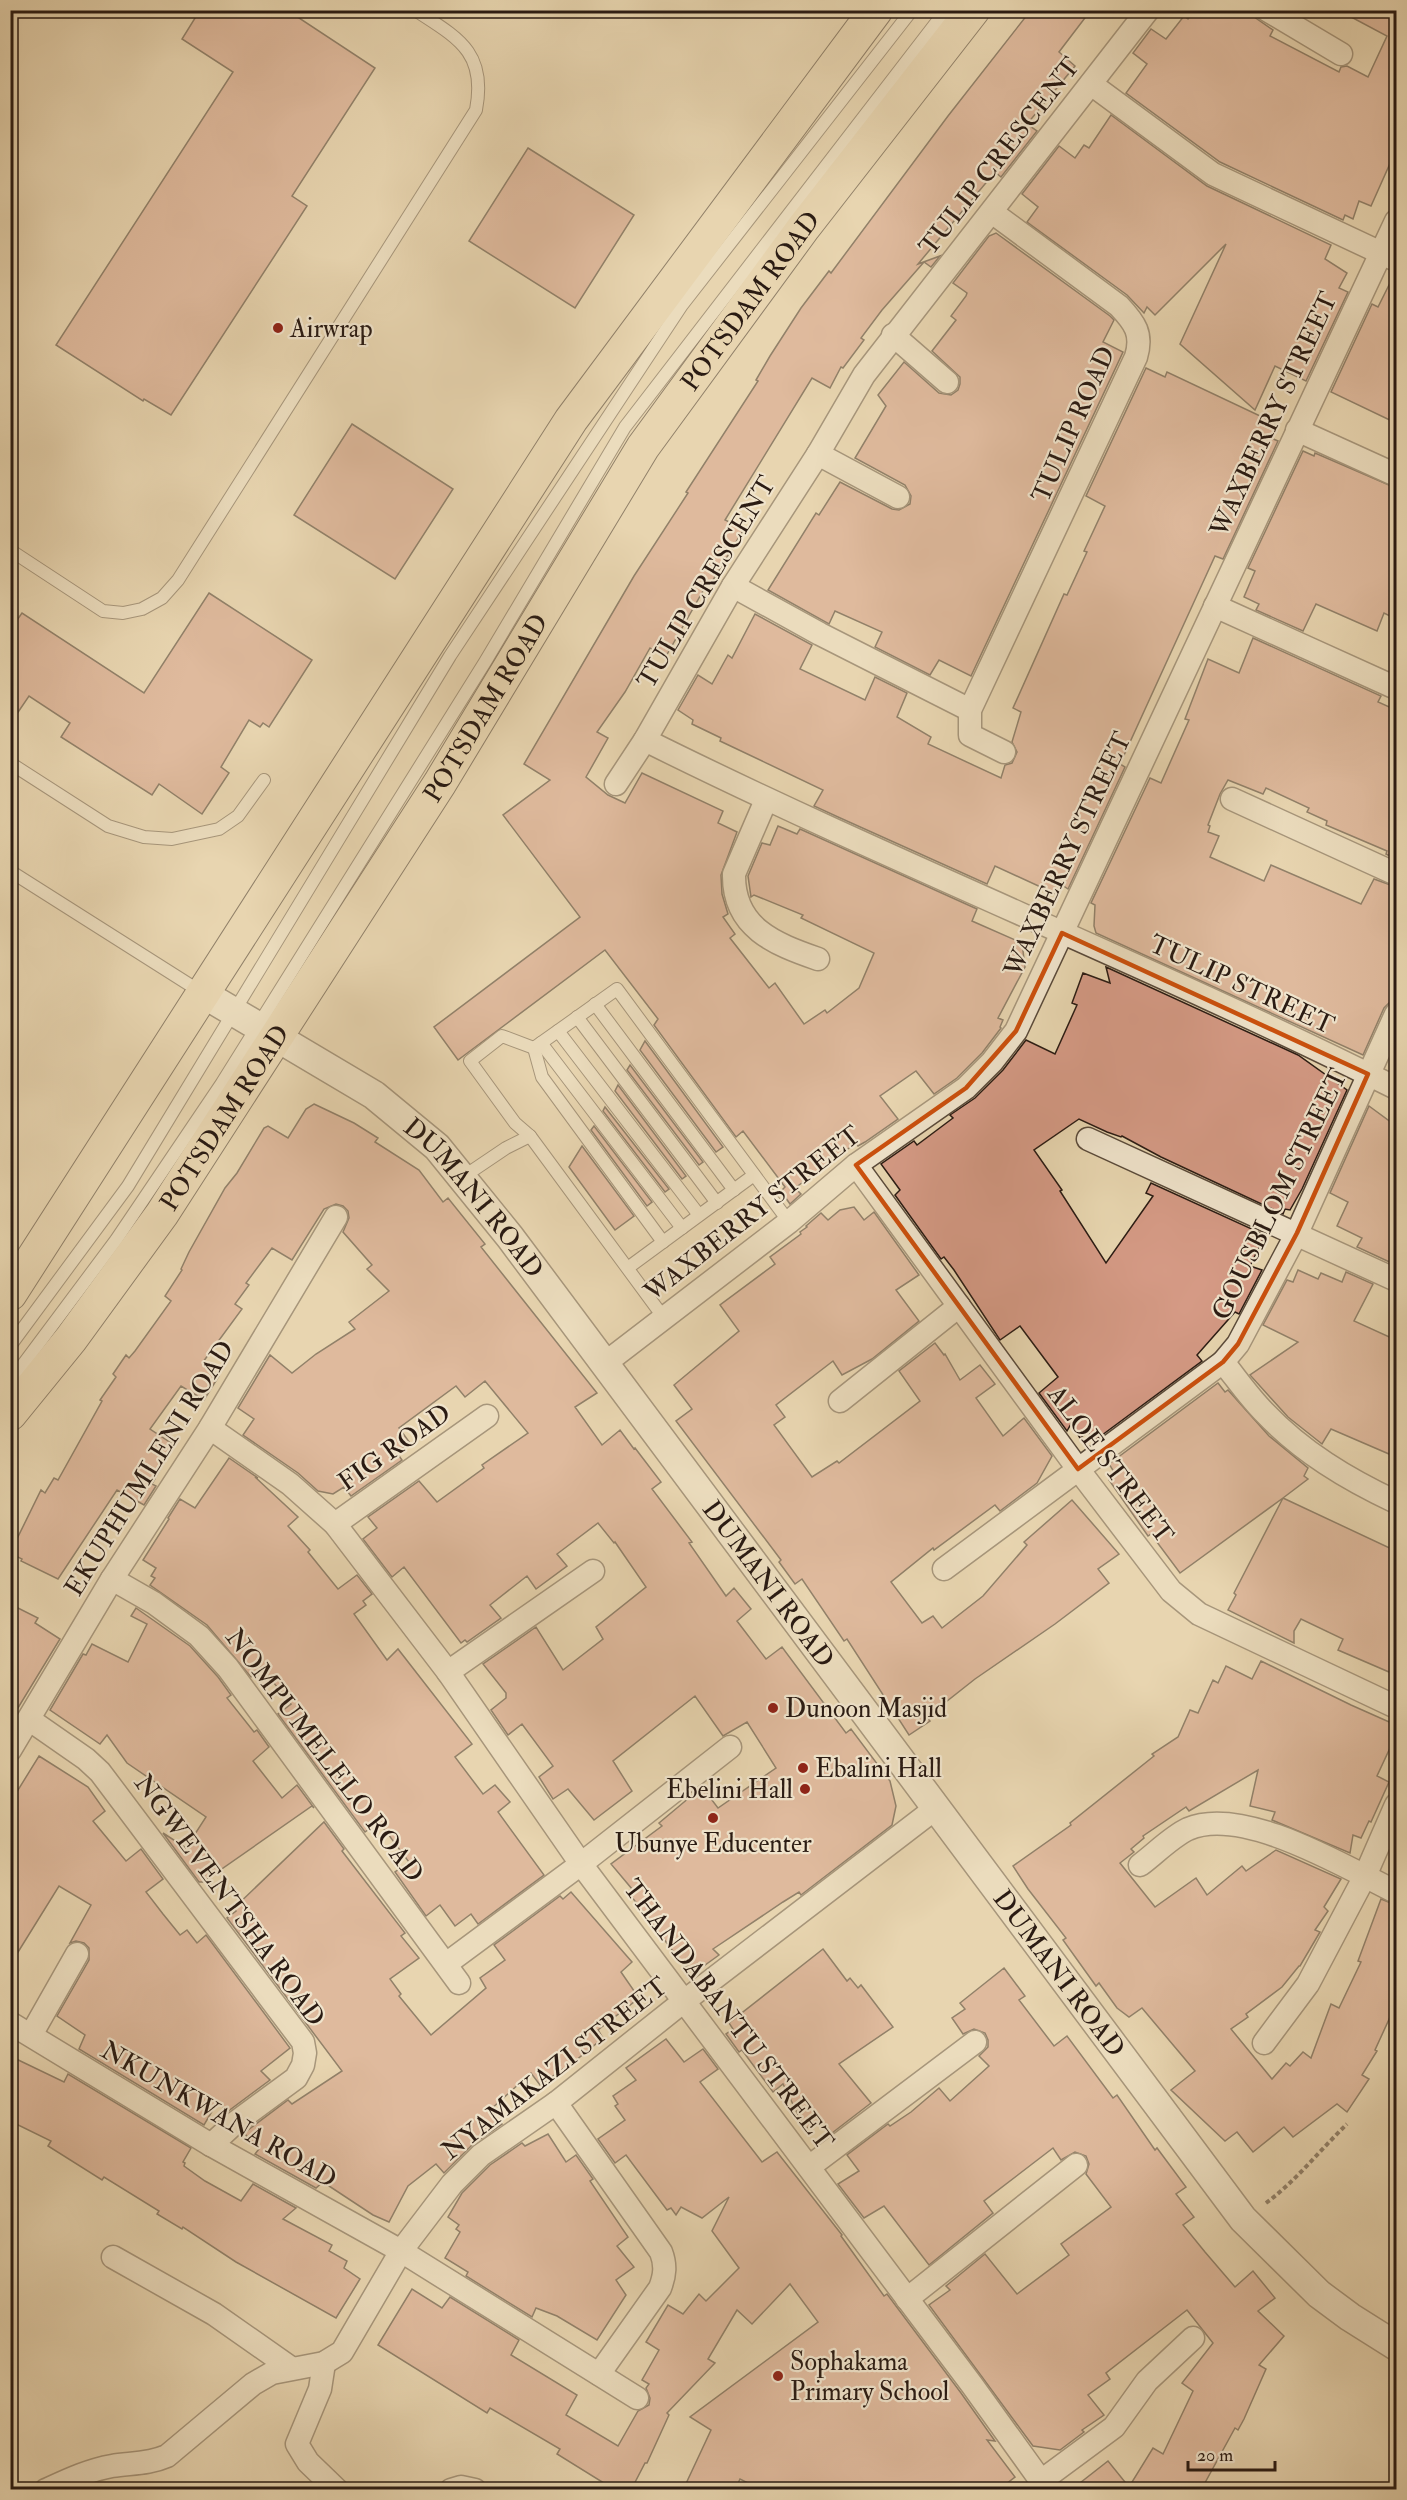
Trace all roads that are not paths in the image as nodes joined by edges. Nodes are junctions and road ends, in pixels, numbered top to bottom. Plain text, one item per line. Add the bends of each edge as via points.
1 (415, 10) edge
2 (876, 10) edge
3 (912, 10) edge
4 (946, 10) edge
5 (974, 10) edge
6 (1148, 10) edge
7 (1267, 10) edge
8 (1341, 54) dead end
9 (1091, 84) junction
10 (993, 213) junction
11 (1396, 221) edge
12 (1389, 256) edge
13 (893, 335) junction
14 (946, 382) dead end
15 (1297, 430) junction
16 (818, 454) junction
17 (1396, 475) edge
18 (898, 497) dead end
19 (10, 550) edge
20 (733, 586) junction
21 (1215, 606) junction
22 (1396, 688) edge
23 (970, 710) junction
24 (645, 740) junction
25 (1004, 752) dead end
26 (10, 763) edge
27 (264, 780) dead end
28 (616, 784) dead end
29 (1232, 799) dead end
30 (766, 800) junction
31 (10, 871) edge
32 (1396, 874) edge
33 (1062, 933) junction
34 (818, 959) dead end
35 (202, 993) junction
36 (595, 1004) junction
37 (232, 1012) junction
38 (1396, 1014) edge
39 (577, 1017) junction
40 (558, 1031) junction
41 (266, 1033) junction
42 (538, 1045) junction
43 (1368, 1074) junction
44 (1396, 1088) edge
45 (530, 1136) junction
46 (1088, 1139) dead end
47 (856, 1165) junction
48 (754, 1175) junction
49 (463, 1177) junction
50 (734, 1190) junction
51 (717, 1203) junction
52 (699, 1215) junction
53 (336, 1217) dead end
54 (789, 1222) junction
55 (682, 1228) junction
56 (1297, 1233) junction
57 (663, 1242) junction
58 (629, 1267) junction
59 (1396, 1280) edge
60 (10, 1294) edge
61 (959, 1306) junction
62 (664, 1318) junction
63 (10, 1346) edge
64 (1223, 1362) junction
65 (604, 1364) junction
66 (10, 1382) edge
67 (840, 1401) dead end
68 (10, 1414) edge
69 (487, 1416) dead end
70 (210, 1428) junction
71 (1078, 1469) junction
72 (1396, 1502) edge
73 (334, 1524) junction
74 (944, 1569) dead end
75 (593, 1571) dead end
76 (112, 1579) junction
77 (448, 1672) junction
78 (1396, 1707) edge
79 (30, 1720) junction
80 (730, 1747) dead end
81 (10, 1750) edge
82 (1396, 1805) edge
83 (936, 1808) junction
84 (581, 1864) junction
85 (1140, 1865) dead end
86 (1365, 1876) junction
87 (1396, 1892) edge
88 (77, 1954) dead end
89 (446, 1964) junction
90 (459, 1983) dead end
91 (685, 2002) junction
92 (10, 2023) edge
93 (31, 2035) junction
94 (975, 2042) dead end
95 (1264, 2043) dead end
96 (556, 2103) junction
97 (211, 2145) junction
98 (1076, 2165) dead end
99 (809, 2167) junction
100 (401, 2251) junction
101 (113, 2257) dead end
102 (907, 2299) junction
103 (1193, 2338) dead end
104 (1396, 2346) edge
105 (333, 2357) junction
106 (291, 2368) junction
107 (599, 2374) junction
108 (637, 2398) dead end
109 (1042, 2485) edge
110 (46, 2490) edge
111 (338, 2490) edge
112 (451, 2490) edge
113 (475, 2490) edge

1 - 19 lane via 456,37 469,53 480,89 476,110 178,580 162,598 142,609 123,613 103,611
2 - 35 main road via 571,420
3 - 37 lane via 682,304 450,656
4 - 41 lane via 625,427
5 - 41 main road, POTSDAM ROAD via 804,228 643,447 440,783
6 - 9 street, TULIP CRESCENT
7 - 8 street
9 - 10 street, TULIP CRESCENT
9 - 12 street via 1214,174
10 - 13 street, TULIP CRESCENT
10 - 23 street, TULIP ROAD via 1119,306 1134,321 1140,345
11 - 12 street, WAXBERRY STREET
12 - 15 street, WAXBERRY STREET
13 - 14 street
13 - 16 street, TULIP CRESCENT via 864,375
15 - 17 street
15 - 21 street, WAXBERRY STREET
16 - 18 street
16 - 20 street, TULIP CRESCENT
20 - 23 street
20 - 24 street, TULIP CRESCENT
21 - 22 street
21 - 33 street, WAXBERRY STREET
23 - 25 street via 970,735
24 - 28 street, TULIP CRESCENT
24 - 30 street
26 - 27 lane via 108,826 144,837 172,839 219,829 238,816
29 - 32 street
30 - 33 street
30 - 34 street via 734,874 737,901 746,919 761,934 779,946
31 - 35 lane
33 - 43 street, TULIP STREET
33 - 47 street, WAXBERRY STREET via 1016,1031 992,1062 966,1088
35 - 37 street, DUMANI ROAD
35 - 60 main road
36 - 39 lane
36 - 48 lane via 617,988
36 - 50 lane
37 - 41 street, DUMANI ROAD
37 - 63 lane via 128,1186
38 - 43 street, GOUSBLOM STREET
39 - 40 lane
39 - 51 lane
40 - 42 lane
40 - 52 lane
41 - 49 street, DUMANI ROAD via 374,1095 437,1147
41 - 66 lane via 222,1083 116,1240
41 - 68 main road, POTSDAM ROAD via 162,1214 71,1339
42 - 45 lane via 502,1036 470,1061 515,1124
42 - 55 lane
42 - 57 lane via 542,1077
43 - 44 street, TULIP STREET
43 - 56 street, GOUSBLOM STREET
45 - 49 lane
45 - 58 lane
46 - 56 street
47 - 54 street, WAXBERRY STREET
47 - 61 street, ALOE STREET
48 - 50 lane
48 - 54 lane
49 - 65 street, DUMANI ROAD
50 - 51 lane
51 - 52 lane
52 - 55 lane
53 - 70 street, EKUPHUMLENI ROAD
54 - 62 street, WAXBERRY STREET
55 - 57 lane
56 - 59 street
56 - 64 street, GOUSBLOM STREET via 1244,1334
57 - 58 lane
58 - 62 lane
61 - 67 street
61 - 71 street, ALOE STREET
62 - 65 street, WAXBERRY STREET
64 - 71 street, GOUSBLOM STREET
64 - 72 street via 1287,1435 1328,1466
65 - 83 street, DUMANI ROAD
69 - 73 street, FIG ROAD
70 - 73 street, THANDABANTU STREET via 290,1484
70 - 76 street, EKUPHUMLENI ROAD
71 - 74 street, GOUSBLOM STREET
71 - 78 street, ALOE STREET via 1185,1604
73 - 77 street, THANDABANTU STREET
75 - 77 street
76 - 79 street, EKUPHUMLENI ROAD
76 - 89 street, NOMPUMELELO ROAD via 199,1636 228,1668
77 - 84 street, THANDABANTU STREET
79 - 81 street, EKUPHUMLENI ROAD
79 - 97 street, NGWEVENTSHA ROAD via 100,1772 303,2042 303,2065 296,2078
80 - 84 street
82 - 86 street
83 - 91 street, NYAMAKAZI STREET
83 - 104 street, DUMANI ROAD via 1243,2219 1319,2294
84 - 89 street
84 - 91 street, THANDABANTU STREET
85 - 86 street via 1186,1830 1223,1822 1280,1836
86 - 87 street
86 - 95 street via 1308,1984
88 - 93 street
89 - 90 street, NOMPUMELELO ROAD
91 - 96 street, NYAMAKAZI STREET
91 - 99 street, THANDABANTU STREET
92 - 93 street, NKUNKWANA ROAD
93 - 97 street, NKUNKWANA ROAD
94 - 99 street
96 - 100 street, NYAMAKAZI STREET via 481,2155 452,2184
96 - 107 street via 664,2259 660,2288
97 - 100 street, NKUNKWANA ROAD
98 - 102 street
99 - 102 street, THANDABANTU STREET
100 - 105 street, NYAMAKAZI STREET
100 - 107 street, NKUNKWANA ROAD
101 - 106 street via 214,2314
102 - 109 street, THANDABANTU STREET
103 - 109 street via 1147,2381 1114,2427
105 - 106 street via 309,2367
105 - 111 street, NYAMAKAZI STREET via 297,2444 308,2462
106 - 110 street via 253,2384 167,2456 89,2472
107 - 108 street, NKUNKWANA ROAD
112 - 113 street

